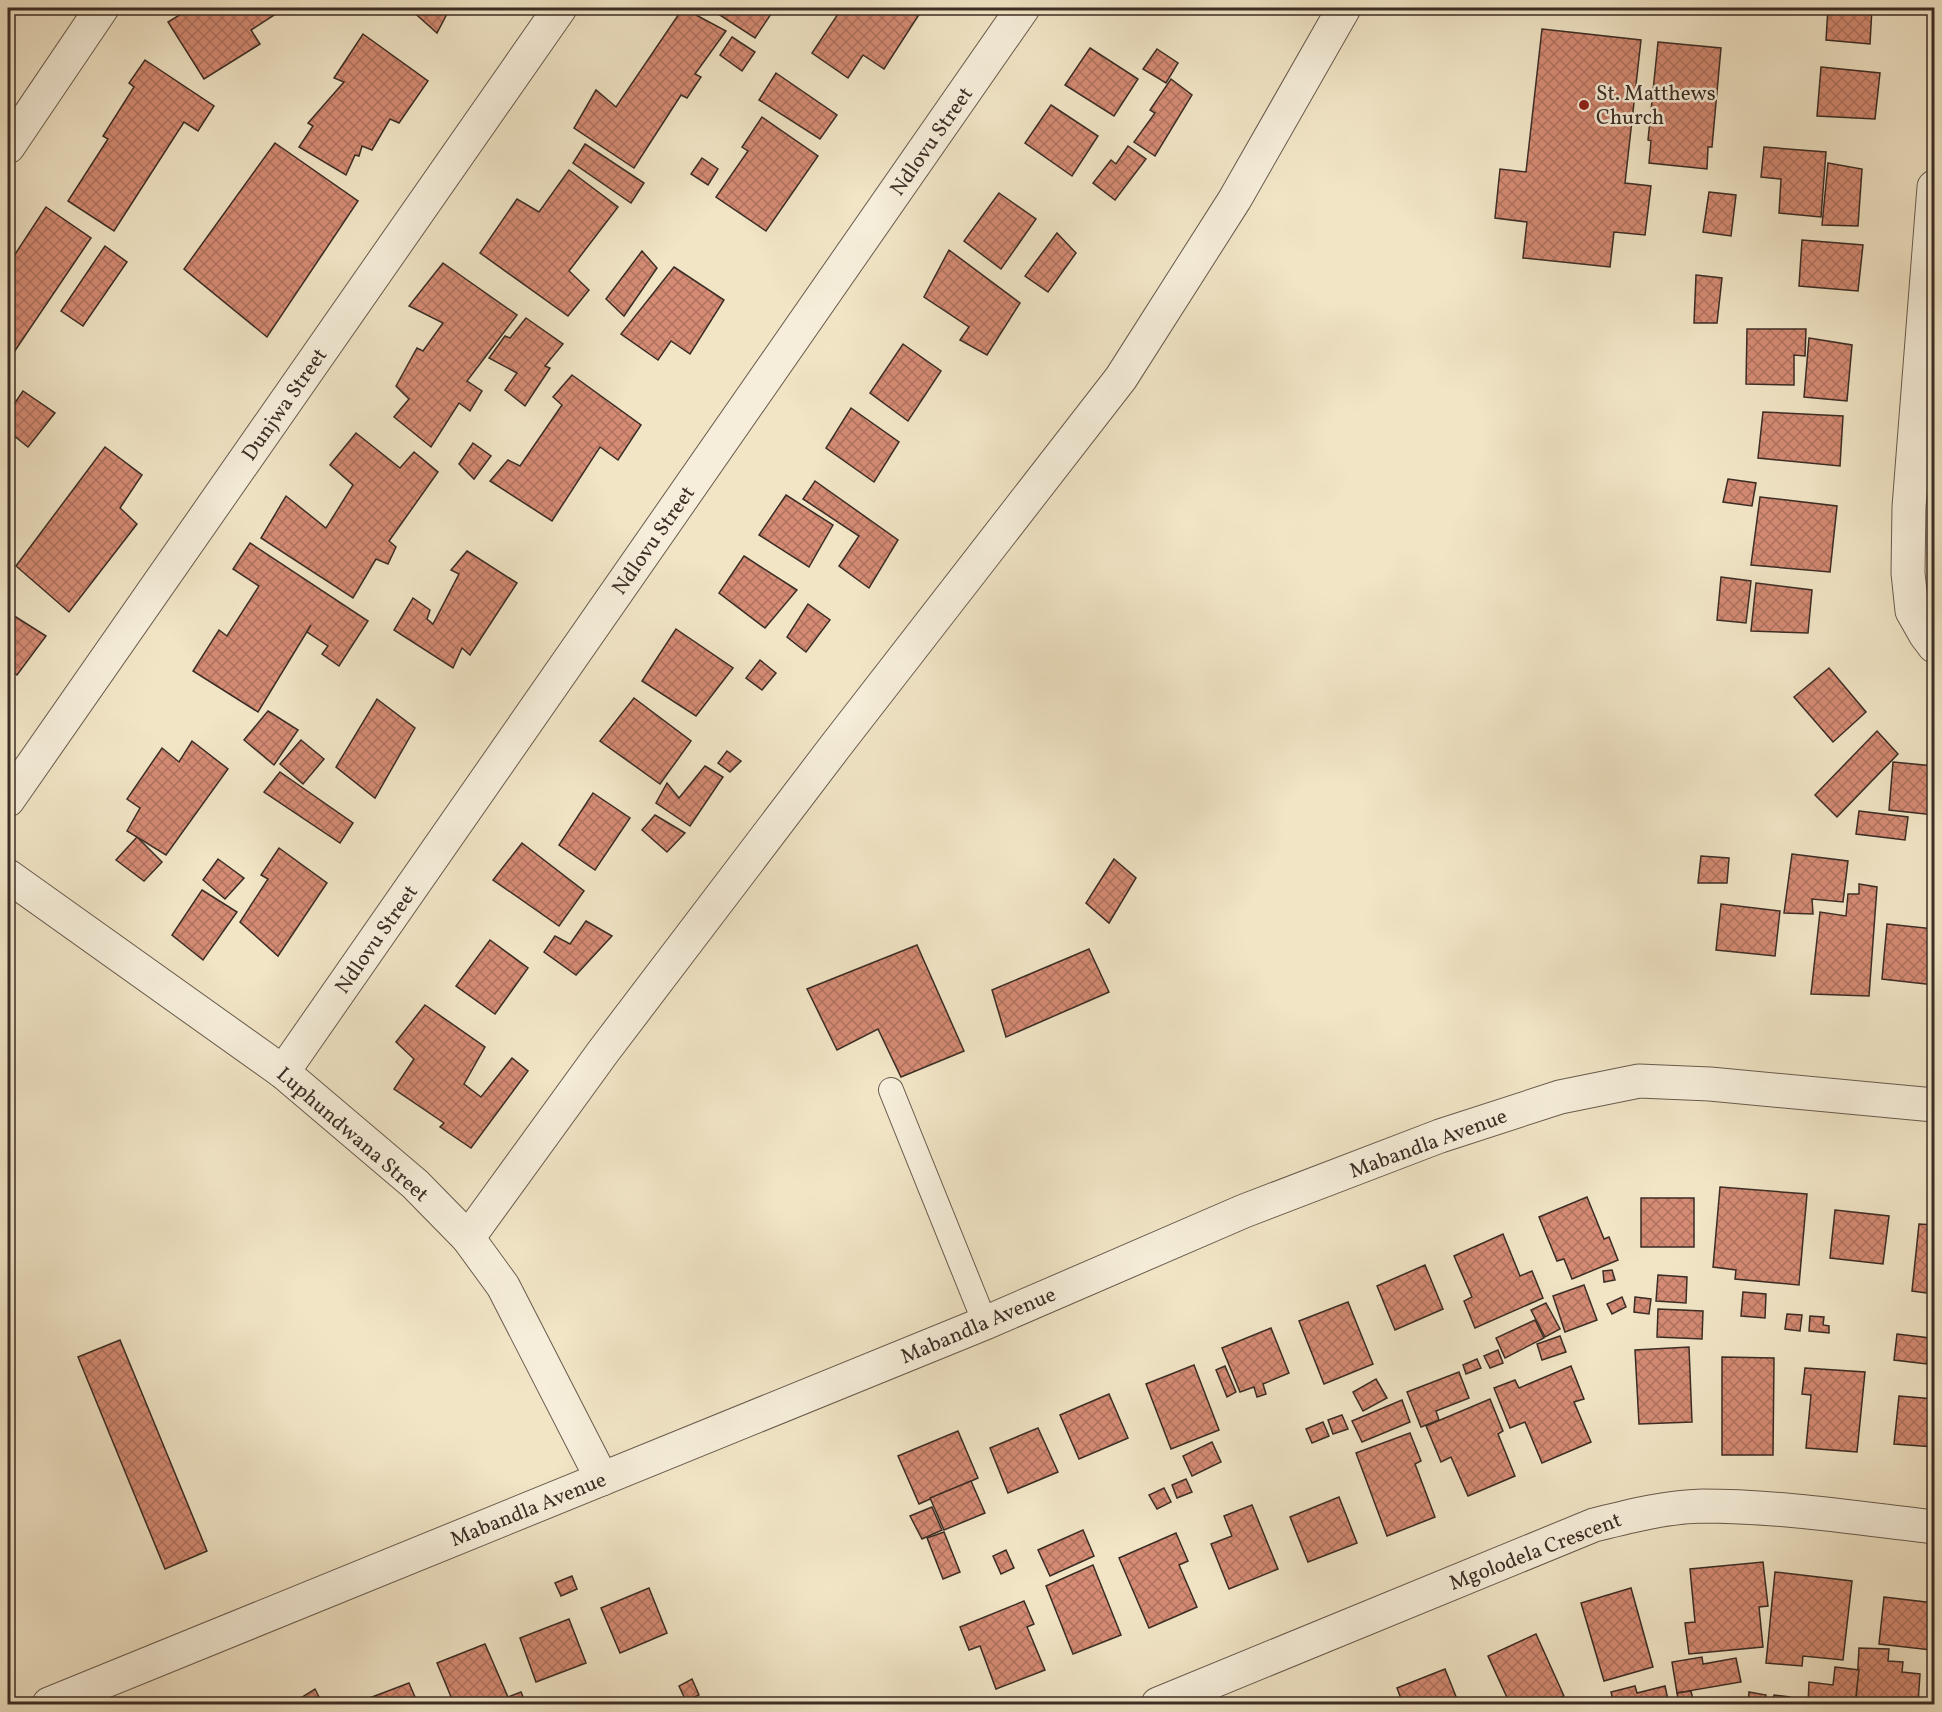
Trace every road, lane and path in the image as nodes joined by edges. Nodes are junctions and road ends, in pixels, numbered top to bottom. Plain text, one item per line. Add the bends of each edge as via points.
1 (102, 8) edge
2 (560, 8) edge
3 (1023, 8) edge
4 (1344, 8) edge
5 (8, 147) edge
6 (1935, 187) edge
7 (1935, 646) edge
8 (8, 800) edge
9 (8, 876) edge
10 (283, 1072) junction
11 (891, 1090) dead end
12 (1935, 1105) edge
13 (468, 1239) junction
14 (985, 1323) junction
15 (602, 1479) junction
16 (1935, 1527) edge
17 (49, 1704) edge
18 (1158, 1704) edge

1 - 5 street
2 - 8 street, Dunjwa Street
3 - 10 street, Ndlovu Street
4 - 13 street via 1235,199 1121,378 603,1052
6 - 7 street via 1909,507 1908,573 1912,611
9 - 10 street, Luphundwana Street
10 - 13 street, Luphundwana Street via 415,1184
11 - 14 lane
12 - 14 street, Mabandla Avenue via 1639,1081 1560,1097 1440,1136 1244,1210
13 - 15 street, Luphundwana Street via 503,1286
14 - 15 street, Mabandla Avenue
15 - 17 street, Mabandla Avenue
16 - 18 street, Mgolodela Crescent via 1778,1509 1701,1506 1650,1511 1583,1529

